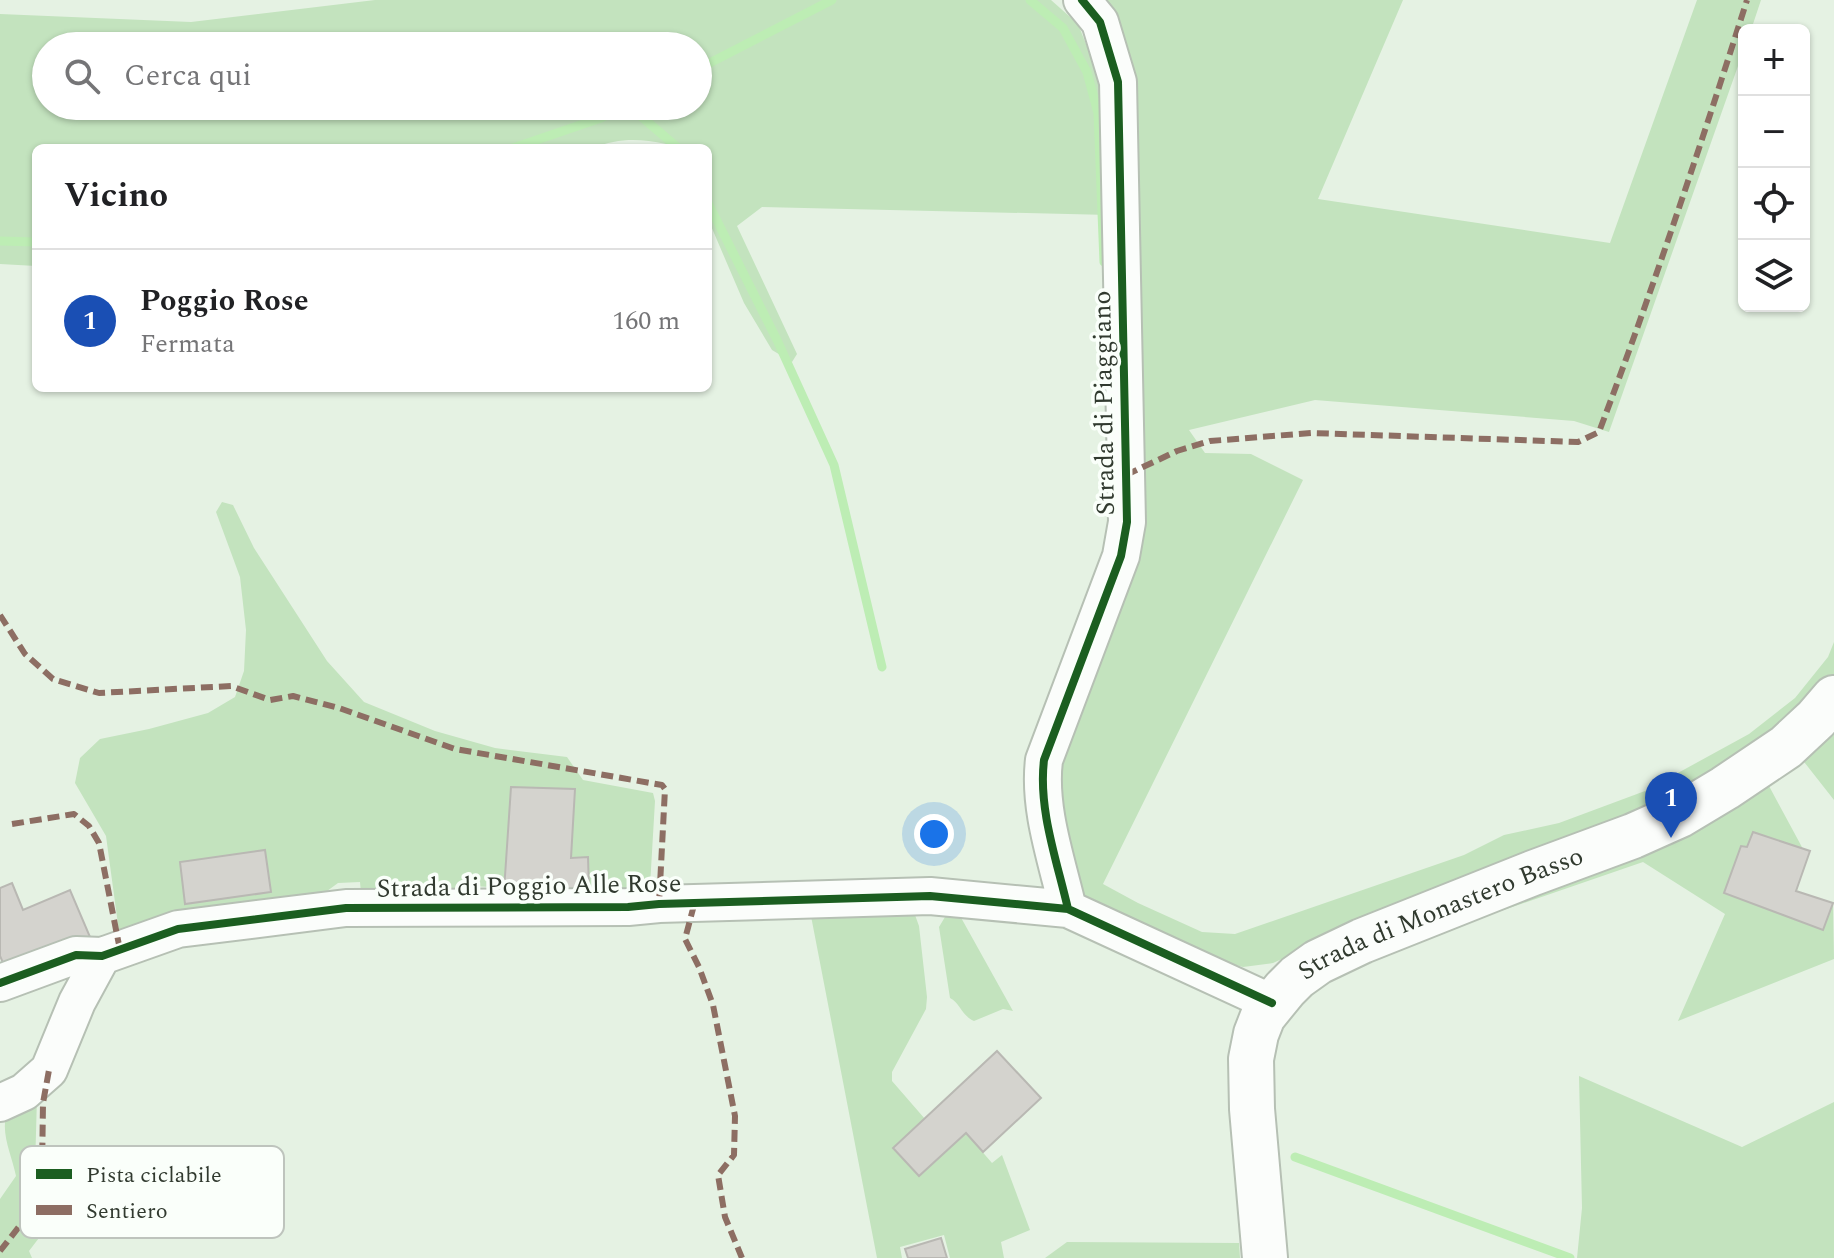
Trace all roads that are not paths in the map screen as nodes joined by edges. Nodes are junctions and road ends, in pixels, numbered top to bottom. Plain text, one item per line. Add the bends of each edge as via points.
1 (1082, 0) edge
2 (1834, 698) edge
3 (1068, 909) junction
4 (102, 956) junction
5 (0, 983) edge
6 (1272, 1003) junction
7 (0, 1103) edge
8 (1265, 1258) edge

1 - 3 street, Strada di Piaggiano via 1100,22 1118,82 1127,522 1121,556 1044,760 1049,825
2 - 6 main road, Strada di Monastero Basso via 1786,747 1680,815 1343,950 1297,977
3 - 4 street, Strada di Poggio Alle Rose via 930,896 628,907 346,908 178,929
3 - 6 street
4 - 5 street, Strada di Poggio Alle Rose via 76,955
4 - 7 street via 49,1070 24,1092
6 - 8 main road, Strada di Monastero Basso via 1256,1034 1250,1073

